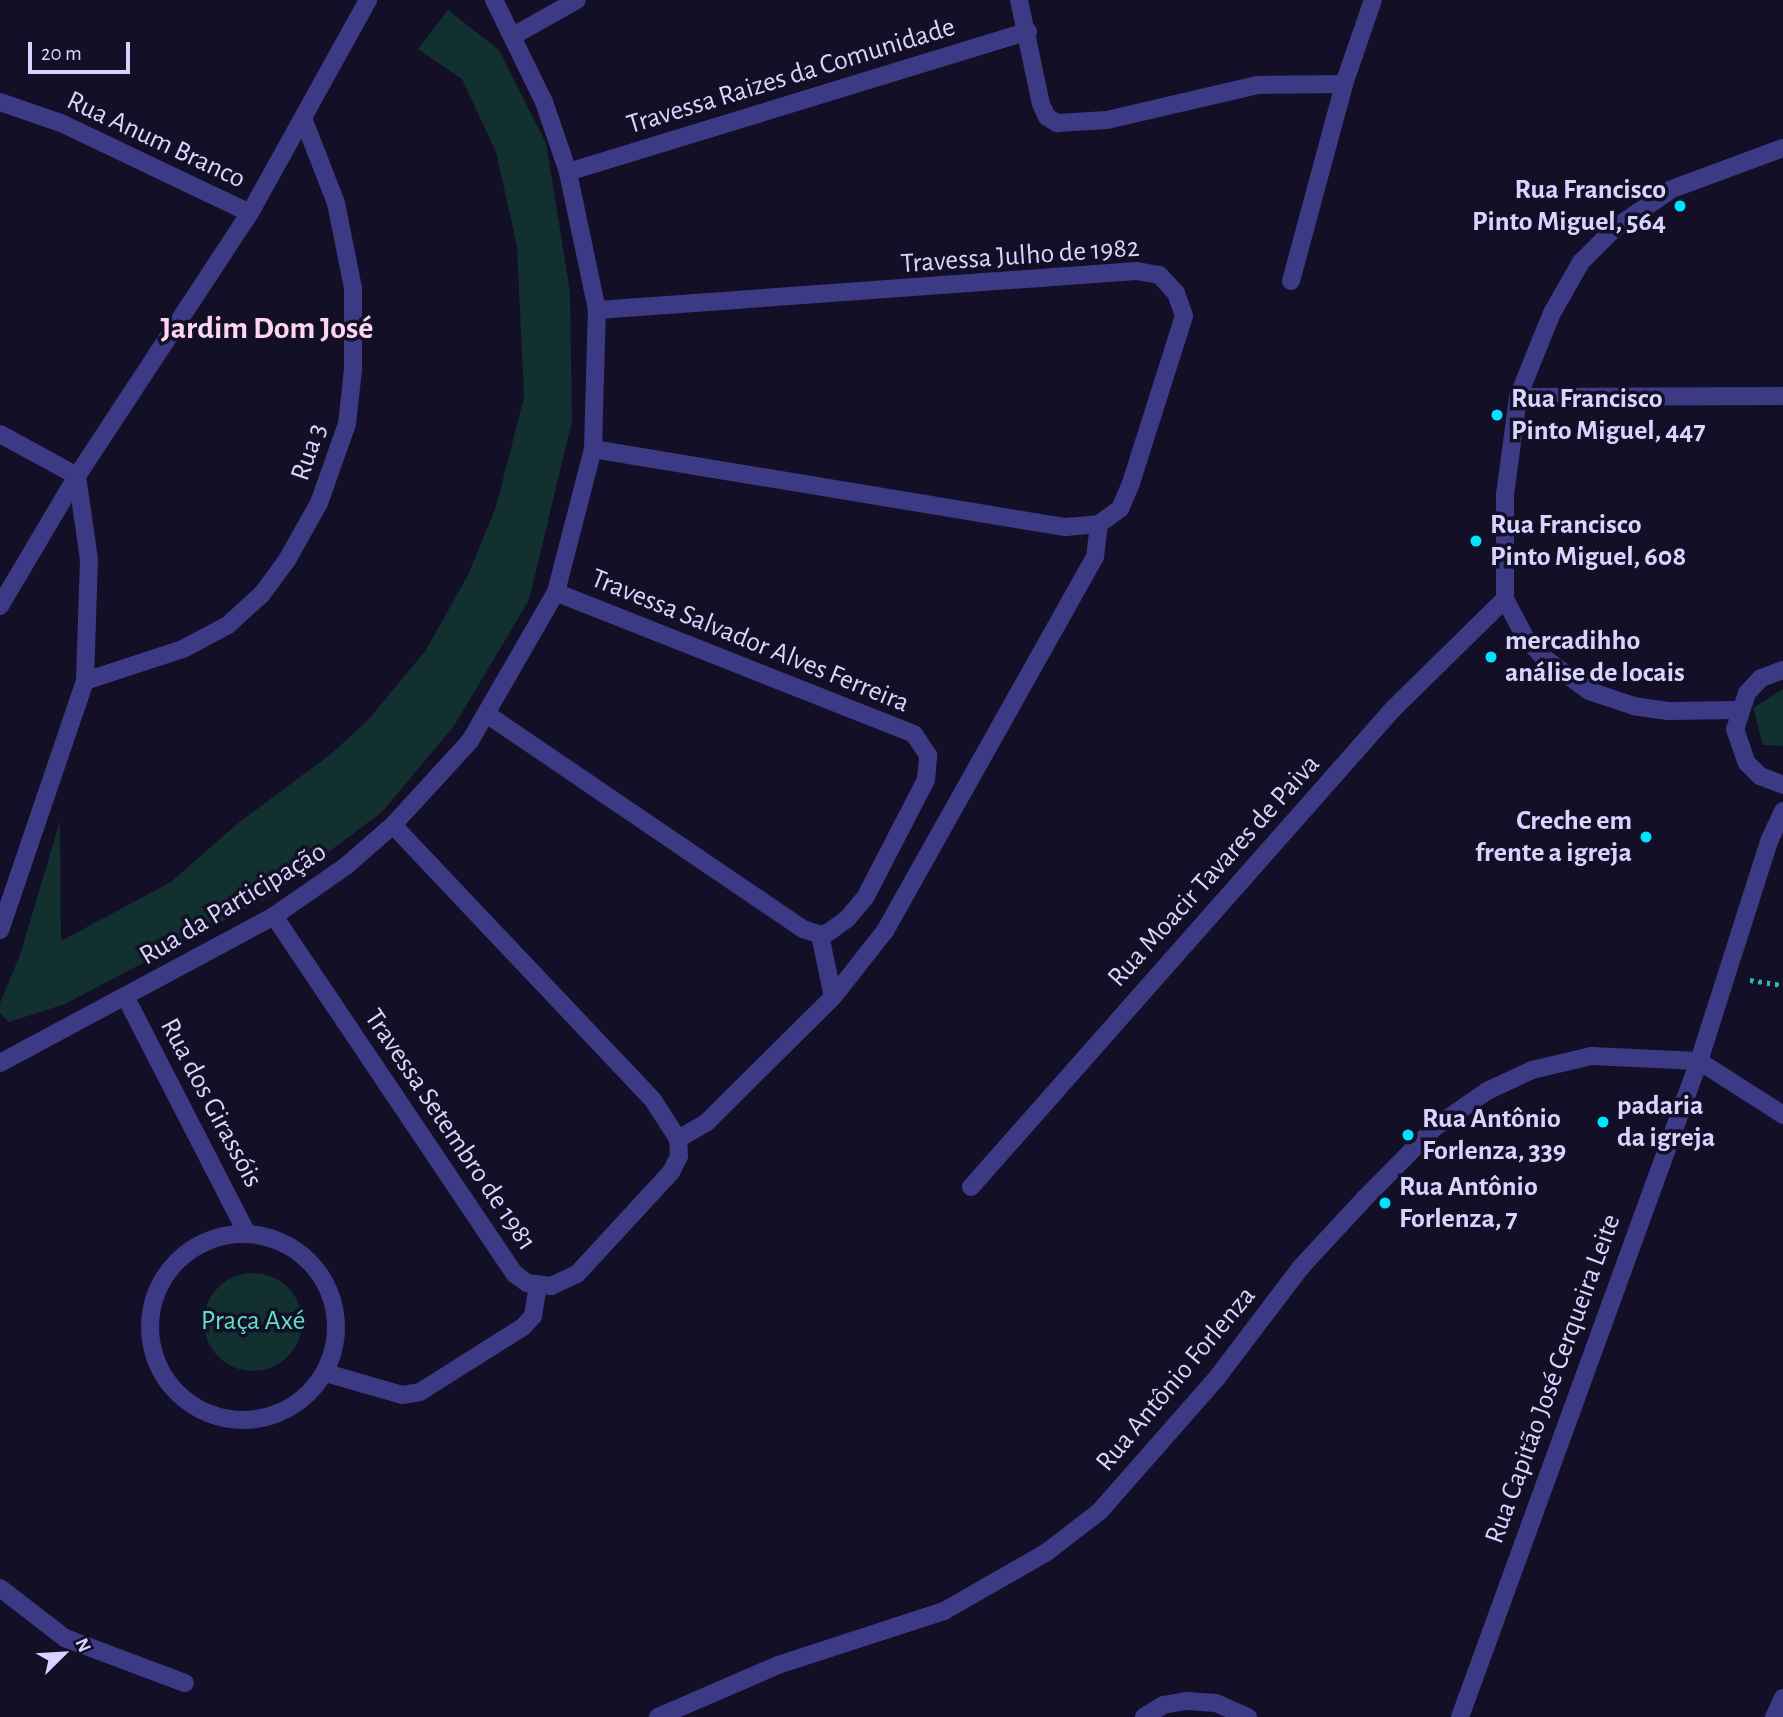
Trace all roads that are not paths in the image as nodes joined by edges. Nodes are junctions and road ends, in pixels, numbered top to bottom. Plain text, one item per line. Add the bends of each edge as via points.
1 (368, 0) edge
2 (577, 0) edge
3 (1019, 0) edge
4 (1373, 0) edge
5 (499, 2) edge
6 (1028, 31) junction
7 (513, 36) junction
8 (1344, 84) junction
9 (0, 102) edge
10 (303, 118) junction
11 (1783, 148) edge
12 (568, 172) junction
13 (250, 213) junction
14 (1291, 281) dead end
15 (597, 310) junction
16 (1783, 396) edge
17 (1518, 397) junction
18 (0, 434) edge
19 (593, 449) junction
20 (77, 476) junction
21 (1099, 524) junction
22 (556, 592) junction
23 (1505, 599) junction
24 (0, 606) edge
25 (1783, 670) edge
26 (85, 681) junction
27 (1738, 710) junction
28 (488, 715) junction
29 (1783, 785) edge
30 (1783, 811) edge
31 (393, 825) junction
32 (274, 916) junction
33 (0, 930) edge
34 (820, 935) junction
35 (833, 997) junction
36 (127, 998) junction
37 (1699, 1061) junction
38 (0, 1063) edge
39 (1783, 1115) edge
40 (678, 1139) junction
41 (971, 1186) dead end
42 (247, 1233) junction
43 (538, 1286) junction
44 (326, 1373) junction
45 (0, 1588) edge
46 (185, 1683) dead end
47 (1783, 1698) edge
48 (658, 1717) edge
49 (1145, 1717) edge
50 (1248, 1717) edge
51 (1460, 1717) edge
52 (1774, 1717) edge

1 - 10 street
2 - 7 street
3 - 6 street
4 - 8 street
5 - 7 street, Rua da Participação
6 - 8 street via 1041,104 1047,117 1057,123 1107,120 1258,85
6 - 12 street, Travessa Raizes da Comunidade
7 - 12 street, Rua da Participação
8 - 14 street
9 - 13 street, Rua Anum Branco via 61,123
10 - 13 street
10 - 26 street, Rua 3 via 336,203 353,288 353,370 347,424 319,503 287,560 261,594 228,625 183,649
11 - 17 street via 1672,189 1615,228 1581,262
12 - 15 street, Rua da Participação
13 - 20 street
15 - 19 street, Rua da Participação
15 - 21 street, Travessa Julho de 1982 via 1101,273 1158,275 1182,304 1183,329 1120,509
16 - 17 street
17 - 23 street via 1505,495
18 - 20 street
19 - 21 street via 1066,527
19 - 22 street, Rua da Participação
20 - 24 street
20 - 26 street via 89,559
21 - 35 street via 1095,557 989,748 885,931
22 - 28 street, Rua da Participação
22 - 34 street, Travessa Salvador Alves Ferreira via 883,721 914,734 921,742 929,764 910,812 866,896 847,919
23 - 27 street via 1525,637 1544,659 1589,691 1668,711
23 - 41 street, Rua Moacir Tavares de Paiva via 1393,709
25 - 27 street via 1761,678
26 - 33 street
27 - 29 street via 1735,729 1747,763 1760,776
28 - 31 street, Rua da Participação
28 - 34 street via 785,919
30 - 37 street, Rua Capitão José Cerqueira Leite
31 - 32 street, Rua da Participação via 346,866
31 - 40 street via 653,1100
32 - 36 street, Rua da Participação
32 - 43 street, Travessa Setembro de 1981 via 501,1255 515,1274
34 - 35 street
35 - 40 street via 707,1122
36 - 38 street, Rua da Participação
36 - 42 street, Rua dos Girassóis
37 - 39 street
37 - 48 street, Rua Antônio Forlenza via 1591,1056 1532,1070 1487,1091 1434,1128 1300,1267 1216,1379 1100,1511 1047,1552 944,1611 778,1665
37 - 51 street, Rua Capitão José Cerqueira Leite
40 - 43 street, Travessa Setembro de 1981 via 679,1156 671,1172 577,1274 566,1282
42 - 44 street via 279,1240 305,1256 325,1281 336,1311 336,1343
42 - 44 street via 208,1241 167,1271 154,1299 149,1329 155,1359 165,1377 193,1407 221,1419 251,1421 290,1408 307,1397
43 - 44 street via 533,1316 523,1327 420,1392 392,1393
45 - 46 street via 65,1638
47 - 52 street
49 - 50 street via 1163,1705 1186,1701 1216,1703

